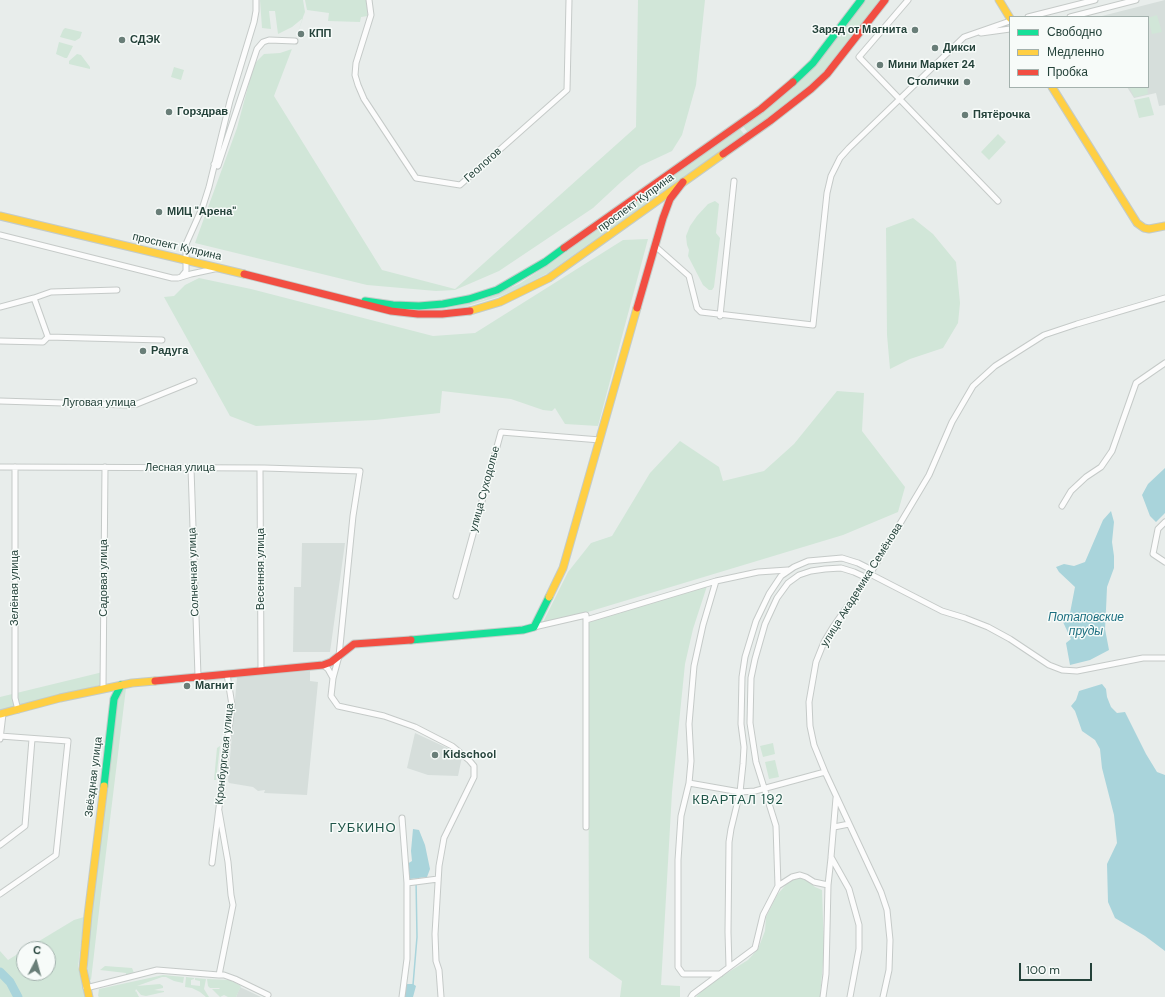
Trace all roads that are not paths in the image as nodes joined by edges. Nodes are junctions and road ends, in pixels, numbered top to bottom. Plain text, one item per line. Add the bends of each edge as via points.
1 (256, 0) edge
2 (369, 0) edge
3 (569, 0) edge
4 (861, 0) edge
5 (885, 0) edge
6 (908, 0) edge
7 (998, 0) edge
8 (1095, 0) edge
9 (1136, 0) edge
10 (1032, 16) edge
11 (1074, 16) edge
12 (1009, 18) edge
13 (1009, 20) edge
14 (1009, 29) edge
15 (970, 34) junction
16 (295, 41) dead end
17 (1053, 88) edge
18 (900, 99) junction
19 (214, 164) junction
20 (734, 181) dead end
21 (683, 182) junction
22 (998, 201) dead end
23 (646, 209) junction
24 (0, 216) edge
25 (663, 218) junction
26 (1165, 226) edge
27 (0, 235) edge
28 (655, 246) junction
29 (186, 260) junction
30 (219, 268) junction
31 (182, 276) junction
32 (117, 290) dead end
33 (34, 298) junction
34 (1165, 298) edge
35 (348, 300) junction
36 (0, 307) edge
37 (720, 316) junction
38 (48, 337) junction
39 (162, 340) dead end
40 (0, 341) edge
41 (1165, 362) edge
42 (194, 381) dead end
43 (0, 401) edge
44 (600, 440) junction
45 (0, 467) edge
46 (15, 467) junction
47 (105, 467) junction
48 (191, 468) junction
49 (260, 468) junction
50 (1062, 506) dead end
51 (1165, 522) edge
52 (1165, 562) edge
53 (790, 570) junction
54 (870, 574) junction
55 (716, 581) junction
56 (456, 596) dead end
57 (586, 620) junction
58 (534, 627) junction
59 (339, 656) junction
60 (1165, 658) edge
61 (323, 665) junction
62 (261, 671) junction
63 (227, 674) junction
64 (198, 676) junction
65 (332, 678) junction
66 (121, 685) junction
67 (102, 688) junction
68 (114, 699) junction
69 (18, 710) junction
70 (1, 714) edge
71 (0, 736) edge
72 (0, 739) edge
73 (32, 739) junction
74 (825, 772) junction
75 (689, 783) junction
76 (763, 789) junction
77 (740, 792) junction
78 (836, 796) junction
79 (219, 812) junction
80 (402, 818) dead end
81 (849, 824) junction
82 (586, 827) dead end
83 (834, 827) junction
84 (0, 845) edge
85 (832, 857) junction
86 (212, 863) dead end
87 (438, 880) junction
88 (407, 883) junction
89 (828, 885) junction
90 (778, 886) junction
91 (0, 894) edge
92 (729, 967) junction
93 (720, 974) junction
94 (219, 975) junction
95 (86, 988) junction
96 (268, 995) dead end
97 (89, 997) edge
98 (402, 997) edge
99 (441, 997) edge
100 (692, 997) edge
101 (824, 997) edge
102 (850, 997) edge
103 (883, 997) edge

1 - 19 street via 254,22
2 - 3 street, Геологов via 371,15 356,63 355,75 364,99 416,178 460,186 567,90
4 - 35 main road, проспект Куприна via 813,63 786,90 520,278 497,290 443,304 394,305
5 - 21 main road, проспект Куприна via 844,54 811,89
6 - 18 street via 860,57
7 - 12 main road
8 - 10 street
9 - 11 street
13 - 15 street
14 - 15 street
15 - 18 street
16 - 19 street via 269,40 256,49 220,161 218,166
17 - 26 main road via 1134,218 1142,227 1149,229
18 - 22 street
18 - 37 street via 844,153 831,176 813,325
19 - 29 street via 203,206 186,244
20 - 37 street
21 - 23 main road, проспект Куприна
21 - 25 main road via 670,199
23 - 25 main road via 659,209
23 - 35 main road, проспект Куприна via 549,278 500,302 470,311 418,314 391,311
24 - 29 main road, проспект Куприна
25 - 28 main road
27 - 31 street via 172,278
28 - 37 street via 689,276 698,310 705,314
28 - 44 main road
29 - 30 main road, проспект Куприна
29 - 31 street via 186,271
30 - 31 street
30 - 35 main road, проспект Куприна
32 - 33 street via 51,292
33 - 36 street
33 - 38 street
34 - 54 street, улица Академика Семёнова via 1044,335 995,366 973,386 952,422 929,476
38 - 39 street
38 - 40 street via 43,342
41 - 50 street via 1136,383 1112,450 1101,467 1071,491
42 - 43 street, Луговая улица via 137,404
44 - 56 street, улица Суходолье via 501,432
44 - 58 main road via 563,568
45 - 46 street, Лесная улица
46 - 47 street, Лесная улица
46 - 69 street, Зелёная улица via 15,698
47 - 48 street, Лесная улица
47 - 67 street, Садовая улица
48 - 49 street, Лесная улица
48 - 64 street, Солнечная улица
49 - 59 street, Лесная улица via 360,471
49 - 62 street, Весенняя улица
51 - 52 street via 1158,528 1153,554
53 - 54 street via 808,561 842,558 858,563
53 - 55 street via 758,572
53 - 77 street via 781,576 768,594 756,621 745,657 741,724 744,747
54 - 60 street via 942,611 988,627 1049,665 1062,670 1077,671 1143,658
54 - 74 street, улица Академика Семёнова via 833,627 816,662 809,702 810,726 814,745
54 - 76 street via 841,568 811,571 799,575 788,583 777,598 765,624 751,678 750,723
55 - 57 street
55 - 75 street via 694,666 689,724
57 - 58 street via 586,615
57 - 82 street
58 - 59 main road via 430,639 354,644
59 - 61 main road
59 - 65 street
61 - 62 main road
61 - 65 street
62 - 63 main road
63 - 64 main road
63 - 79 street, Кронбургская улица via 232,705
64 - 66 main road
65 - 87 street via 331,696 338,706 384,716 415,727 452,746 474,766 474,777 444,838
66 - 67 main road
66 - 68 main road, Звёздная улица
67 - 68 main road
67 - 69 main road
68 - 95 main road, Звёздная улица via 88,915 83,969
69 - 70 main road
70 - 71 street
71 - 72 street
71 - 73 street
73 - 84 street via 25,826
73 - 91 street via 68,741 56,856
74 - 76 street
74 - 78 street, улица Академика Семёнова
75 - 77 street
75 - 93 street via 681,816 678,860 678,967 683,974
76 - 77 street
76 - 90 street via 776,826
77 - 92 street via 728,842
78 - 81 street, улица Академика Семёнова
78 - 83 street
79 - 86 street, Кронбургская улица
79 - 94 street, Кронбургская улица via 233,905
80 - 88 street
81 - 83 street
81 - 103 street, улица Академика Семёнова via 887,910 889,970
83 - 85 street
85 - 89 street
85 - 102 street via 849,889 859,925 859,949
87 - 88 street
87 - 99 street via 435,934
88 - 98 street via 407,959
89 - 90 street via 800,875
89 - 101 street
90 - 92 street via 763,914 755,948
92 - 93 street
93 - 100 street
94 - 95 street via 158,970
94 - 96 street
95 - 97 main road, Звёздная улица

